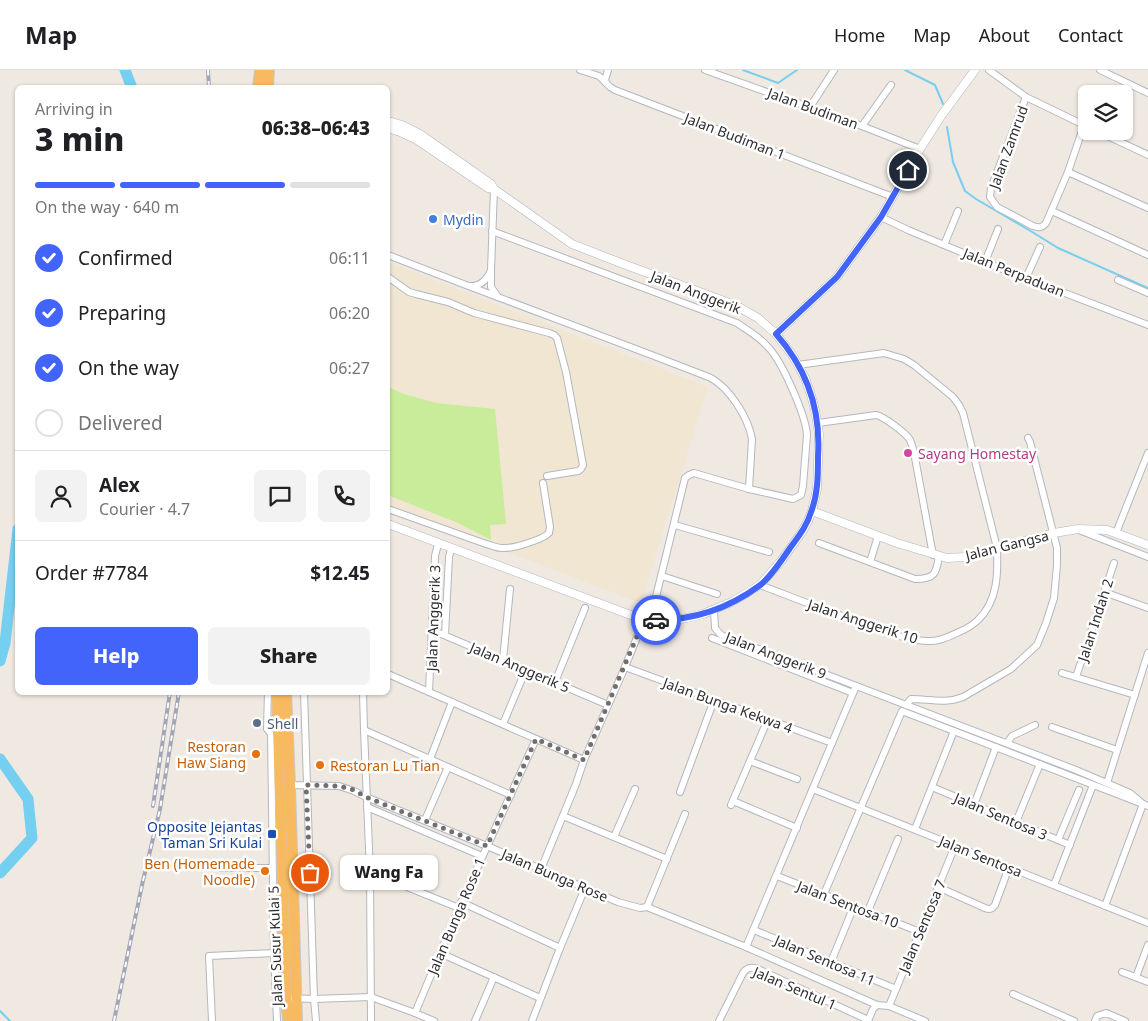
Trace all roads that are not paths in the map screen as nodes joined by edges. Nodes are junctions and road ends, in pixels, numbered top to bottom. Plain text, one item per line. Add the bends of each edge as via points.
1 (260, 70) edge
2 (269, 70) edge
3 (580, 70) edge
4 (608, 70) edge
5 (706, 70) edge
6 (834, 70) edge
7 (975, 70) edge
8 (989, 70) edge
9 (1100, 70) edge
10 (607, 84) junction
11 (258, 85) edge
12 (268, 85) edge
13 (891, 85) dead end
14 (1148, 93) edge
15 (1026, 97) junction
16 (810, 107) junction
17 (390, 122) edge
18 (1078, 123) edge
19 (862, 126) junction
20 (390, 129) edge
21 (418, 137) junction
22 (1080, 140) edge
23 (1116, 140) edge
24 (920, 149) junction
25 (1148, 155) edge
26 (1068, 172) junction
27 (494, 189) junction
28 (892, 198) junction
29 (1148, 208) edge
30 (958, 211) dead end
31 (1052, 211) junction
32 (881, 217) junction
33 (998, 228) dead end
34 (492, 231) junction
35 (944, 244) junction
36 (1040, 247) dead end
37 (1148, 255) edge
38 (390, 256) edge
39 (985, 262) junction
40 (491, 270) junction
41 (390, 278) edge
42 (1026, 278) junction
43 (1118, 280) dead end
44 (463, 285) junction
45 (1148, 293) edge
46 (498, 298) junction
47 (1148, 325) edge
48 (776, 334) junction
49 (798, 365) junction
50 (818, 423) junction
51 (1028, 438) dead end
52 (1148, 453) edge
53 (1140, 473) junction
54 (547, 476) dead end
55 (1148, 476) edge
56 (543, 483) dead end
57 (749, 490) junction
58 (390, 509) edge
59 (812, 511) junction
60 (390, 525) edge
61 (675, 525) junction
62 (1078, 529) junction
63 (1054, 533) junction
64 (1116, 533) junction
65 (878, 536) junction
66 (819, 543) dead end
67 (438, 544) junction
68 (1148, 544) edge
69 (997, 548) junction
70 (451, 549) junction
71 (770, 552) dead end
72 (936, 555) junction
73 (1148, 557) edge
74 (870, 562) junction
75 (1114, 563) dead end
76 (662, 576) junction
77 (760, 585) junction
78 (510, 589) dead end
79 (1104, 592) junction
80 (717, 594) dead end
81 (585, 608) dead end
82 (1148, 608) edge
83 (714, 610) junction
84 (647, 620) junction
85 (432, 630) junction
86 (445, 635) junction
87 (712, 638) dead end
88 (1148, 653) edge
89 (503, 660) junction
90 (625, 667) junction
91 (526, 669) junction
92 (1062, 673) dead end
93 (390, 675) edge
94 (1076, 677) junction
95 (555, 682) junction
96 (856, 686) junction
97 (429, 692) junction
98 (853, 693) junction
99 (268, 695) edge
100 (277, 695) edge
101 (285, 695) edge
102 (304, 695) edge
103 (363, 695) edge
104 (1134, 695) junction
105 (714, 700) junction
106 (452, 702) junction
107 (608, 705) junction
108 (904, 708) junction
109 (768, 720) junction
110 (502, 724) junction
111 (1035, 725) dead end
112 (1052, 727) dead end
113 (364, 730) junction
114 (954, 731) junction
115 (279, 733) junction
116 (536, 739) junction
117 (832, 743) junction
118 (1007, 743) junction
119 (996, 747) junction
120 (1117, 750) junction
121 (430, 759) junction
122 (584, 760) junction
123 (750, 760) junction
124 (1040, 764) junction
125 (448, 767) junction
126 (797, 779) dead end
127 (1107, 783) junction
128 (285, 785) junction
129 (306, 785) junction
130 (1094, 785) junction
131 (932, 787) junction
132 (635, 789) dead end
133 (813, 789) junction
134 (1079, 790) dead end
135 (680, 792) dead end
136 (511, 795) junction
137 (366, 797) junction
138 (974, 805) junction
139 (1146, 805) edge
140 (366, 807) junction
141 (861, 807) junction
142 (684, 814) dead end
143 (563, 816) junction
144 (425, 820) junction
145 (1016, 822) junction
146 (797, 828) junction
147 (915, 829) junction
148 (614, 837) junction
149 (898, 838) dead end
150 (1058, 840) junction
151 (1070, 845) junction
152 (487, 846) junction
153 (956, 846) junction
154 (482, 856) junction
155 (667, 859) junction
156 (1009, 867) junction
157 (221, 868) dead end
158 (272, 868) junction
159 (541, 869) junction
160 (370, 872) junction
161 (777, 876) junction
162 (1054, 885) junction
163 (938, 887) junction
164 (585, 888) junction
165 (824, 894) junction
166 (460, 905) junction
167 (854, 906) junction
168 (1105, 906) junction
169 (647, 907) junction
170 (868, 911) junction
171 (1148, 923) edge
172 (754, 930) junction
173 (920, 932) junction
174 (1148, 945) edge
175 (746, 947) junction
176 (560, 948) junction
177 (274, 953) junction
178 (440, 953) junction
179 (831, 962) junction
180 (1122, 972) dead end
181 (494, 977) junction
182 (1136, 977) junction
183 (1148, 982) edge
184 (896, 989) junction
185 (1013, 994) dead end
186 (371, 997) junction
187 (291, 998) junction
188 (540, 998) junction
189 (314, 999) junction
190 (877, 1005) junction
191 (888, 1006) junction
192 (415, 1013) junction
193 (915, 1019) edge
194 (721, 1020) edge
195 (868, 1020) edge
196 (212, 1021) edge
197 (277, 1021) edge
198 (288, 1021) edge
199 (297, 1021) edge
200 (316, 1021) edge
201 (371, 1021) edge
202 (434, 1021) edge
203 (475, 1021) edge
204 (532, 1021) edge
205 (926, 1021) edge
206 (1074, 1021) edge
207 (1095, 1021) edge
208 (1125, 1021) edge

1 - 11 highway
2 - 12 highway
3 - 10 street, Jalan Budiman 1 via 598,76
4 - 10 street
5 - 16 street, Jalan Budiman
6 - 16 street
7 - 24 street
8 - 15 street
9 - 14 street
10 - 28 street, Jalan Budiman 1 via 615,90
13 - 19 street
15 - 18 street
15 - 31 street, Jalan Zamrud via 990,197 997,207 1040,228
16 - 19 street, Jalan Budiman
17 - 21 street, Jalan Anggerik via 402,125
19 - 24 street, Jalan Budiman
20 - 21 street, Jalan Anggerik
21 - 27 street, Jalan Anggerik via 488,188
22 - 26 street
23 - 25 street
24 - 28 street
26 - 29 street
26 - 31 street
27 - 34 street
27 - 48 street, Jalan Anggerik via 572,244 735,305 758,318
28 - 32 street
30 - 35 street
31 - 37 street
32 - 35 street, Jalan Perpaduan
32 - 48 street via 837,277
33 - 39 street
34 - 40 street
34 - 57 street via 716,315 737,324 768,346 786,374 807,429 803,486 801,495 793,499
35 - 39 street, Jalan Perpaduan
36 - 42 street
38 - 44 street
39 - 42 street, Jalan Perpaduan
40 - 44 street via 481,284
40 - 46 street via 491,287
41 - 54 street via 416,294 557,338 583,465 578,471
42 - 47 street, Jalan Perpaduan
43 - 45 street
44 - 46 street
46 - 57 street via 717,381 732,397 751,433
48 - 49 street, Jalan Anggerik
49 - 50 street, Jalan Anggerik via 811,395
49 - 69 street, Jalan Anggerik 10 via 884,353 910,362 953,397 963,413
50 - 59 street, Jalan Anggerik via 817,489
50 - 72 street via 876,415 885,418 907,436
51 - 63 street
52 - 53 street
53 - 55 street
53 - 64 street
56 - 58 street via 549,533 510,548 486,544
57 - 61 street via 694,473 689,475 685,478
59 - 65 street, Jalan Gangsa
59 - 77 street, Jalan Anggerik via 802,532
60 - 67 street, Jalan Anggerik
61 - 71 street
61 - 76 street
62 - 63 street, Jalan Gangsa
62 - 64 street, Jalan Gangsa
62 - 73 street
63 - 69 street, Jalan Gangsa
63 - 108 street via 1057,548 1054,598 1037,645 1011,669 963,697 946,701 911,699
64 - 68 street, Jalan Gangsa
65 - 72 street, Jalan Gangsa
65 - 74 street
66 - 74 street
67 - 70 street, Jalan Anggerik
67 - 85 street, Jalan Anggerik 3
69 - 72 street, Jalan Gangsa via 965,557
69 - 77 street, Jalan Anggerik 10 via 995,592 984,612 971,626 935,641 906,638
70 - 84 street, Jalan Anggerik
70 - 86 street
72 - 74 street via 936,572 925,579 915,579
75 - 79 street, Jalan Indah 2
76 - 80 street
76 - 84 street
77 - 83 street, Jalan Anggerik
78 - 89 street
79 - 82 street
79 - 94 street, Jalan Indah 2
81 - 95 street
83 - 84 street, Jalan Anggerik via 687,618
83 - 96 street, Jalan Anggerik 9 via 715,628 721,635
84 - 90 street
85 - 86 street, Jalan Anggerik 5
85 - 97 street, Jalan Anggerik 3
86 - 89 street, Jalan Anggerik 5
87 - 98 street
88 - 104 street
89 - 91 street, Jalan Anggerik 5
90 - 105 street, Jalan Bunga Kekwa 4
90 - 107 street
91 - 95 street, Jalan Anggerik 5
91 - 110 street
92 - 94 street
93 - 97 street
94 - 104 street
95 - 107 street, Jalan Anggerik 5
96 - 98 street
96 - 108 street, Jalan Anggerik 9
97 - 106 street
98 - 117 street
99 - 115 street, Jalan Susur Kulai 5 via 267,728
100 - 115 highway
101 - 115 highway
102 - 129 street
103 - 113 street
104 - 120 street
105 - 109 street, Jalan Bunga Kekwa 4
105 - 135 street
106 - 110 street
106 - 121 street
107 - 122 street
108 - 114 street
108 - 118 street
108 - 141 street
109 - 117 street, Jalan Bunga Kekwa 4
109 - 123 street
110 - 116 street
111 - 118 street via 1012,736
112 - 120 street
113 - 121 street
113 - 137 street
114 - 119 street
114 - 131 street
115 - 128 highway
115 - 158 street, Jalan Susur Kulai 5
116 - 122 street
116 - 136 street, Jalan Bunga Rose 1
117 - 133 street
118 - 127 street
119 - 124 street
119 - 138 street
120 - 127 street
121 - 125 street
122 - 143 street
123 - 126 street
123 - 146 street via 732,803
124 - 130 street
124 - 145 street
125 - 136 street
125 - 144 street
127 - 139 street via 1130,793
128 - 129 street, Jalan Bunga Rose
128 - 187 highway
129 - 137 street, Jalan Bunga Rose via 339,786
129 - 189 street
130 - 139 street
130 - 151 street
131 - 138 street, Jalan Sentosa 3
131 - 147 street
132 - 148 street
133 - 141 street, Jalan Sentosa
133 - 146 street
134 - 150 street
136 - 152 street, Jalan Bunga Rose 1
137 - 140 street
137 - 144 street, Jalan Bunga Rose
138 - 145 street, Jalan Sentosa 3
139 - 168 street
140 - 154 street
140 - 160 street
141 - 147 street, Jalan Sentosa
141 - 165 street
142 - 155 street
143 - 148 street
143 - 159 street
144 - 152 street, Jalan Bunga Rose
145 - 150 street, Jalan Sentosa 3
146 - 161 street
147 - 153 street, Jalan Sentosa
148 - 155 street
149 - 170 street
150 - 151 street, Jalan Sentosa 3
151 - 162 street
152 - 154 street, Jalan Bunga Rose 1
152 - 159 street, Jalan Bunga Rose
153 - 156 street, Jalan Sentosa
153 - 163 street, Jalan Sentosa 7
154 - 166 street, Jalan Bunga Rose 1
155 - 169 street
156 - 162 street, Jalan Sentosa
156 - 163 street via 995,905 990,910
157 - 158 street
158 - 177 street, Jalan Susur Kulai 5
159 - 164 street, Jalan Bunga Rose
160 - 166 street
160 - 186 street
161 - 165 street, Jalan Sentosa 10
161 - 172 street
162 - 168 street, Jalan Sentosa
163 - 173 street, Jalan Sentosa 7
164 - 169 street, Jalan Bunga Rose via 618,902
164 - 176 street
165 - 167 street, Jalan Sentosa 10
166 - 176 street
166 - 178 street, Jalan Bunga Rose 1
167 - 170 street, Jalan Sentosa 10
167 - 179 street
168 - 171 street, Jalan Sentosa
169 - 175 street, Jalan Bunga Rose
170 - 173 street, Jalan Sentosa 10
172 - 175 street
172 - 179 street, Jalan Sentosa 11
173 - 184 street, Jalan Sentosa 7
174 - 182 street
175 - 190 street, Jalan Bunga Rose
176 - 188 street
177 - 196 street via 209,956
177 - 197 street, Jalan Susur Kulai 5
178 - 181 street
178 - 192 street, Jalan Bunga Rose 1
179 - 184 street, Jalan Sentosa 11
180 - 182 street
181 - 188 street
181 - 203 street
182 - 183 street
184 - 191 street, Jalan Sentosa 7
185 - 206 street
186 - 189 street
186 - 192 street
186 - 201 street
187 - 189 street
187 - 198 highway
187 - 199 highway
188 - 204 street
189 - 200 street
190 - 191 street, Jalan Bunga Rose
190 - 195 street
191 - 193 street, Jalan Bunga Rose
192 - 202 street
193 - 205 street, Jalan Bunga Rose
194 - 195 street, Jalan Sentul 1 via 742,973 750,967
207 - 208 street via 1097,1016 1106,1013

